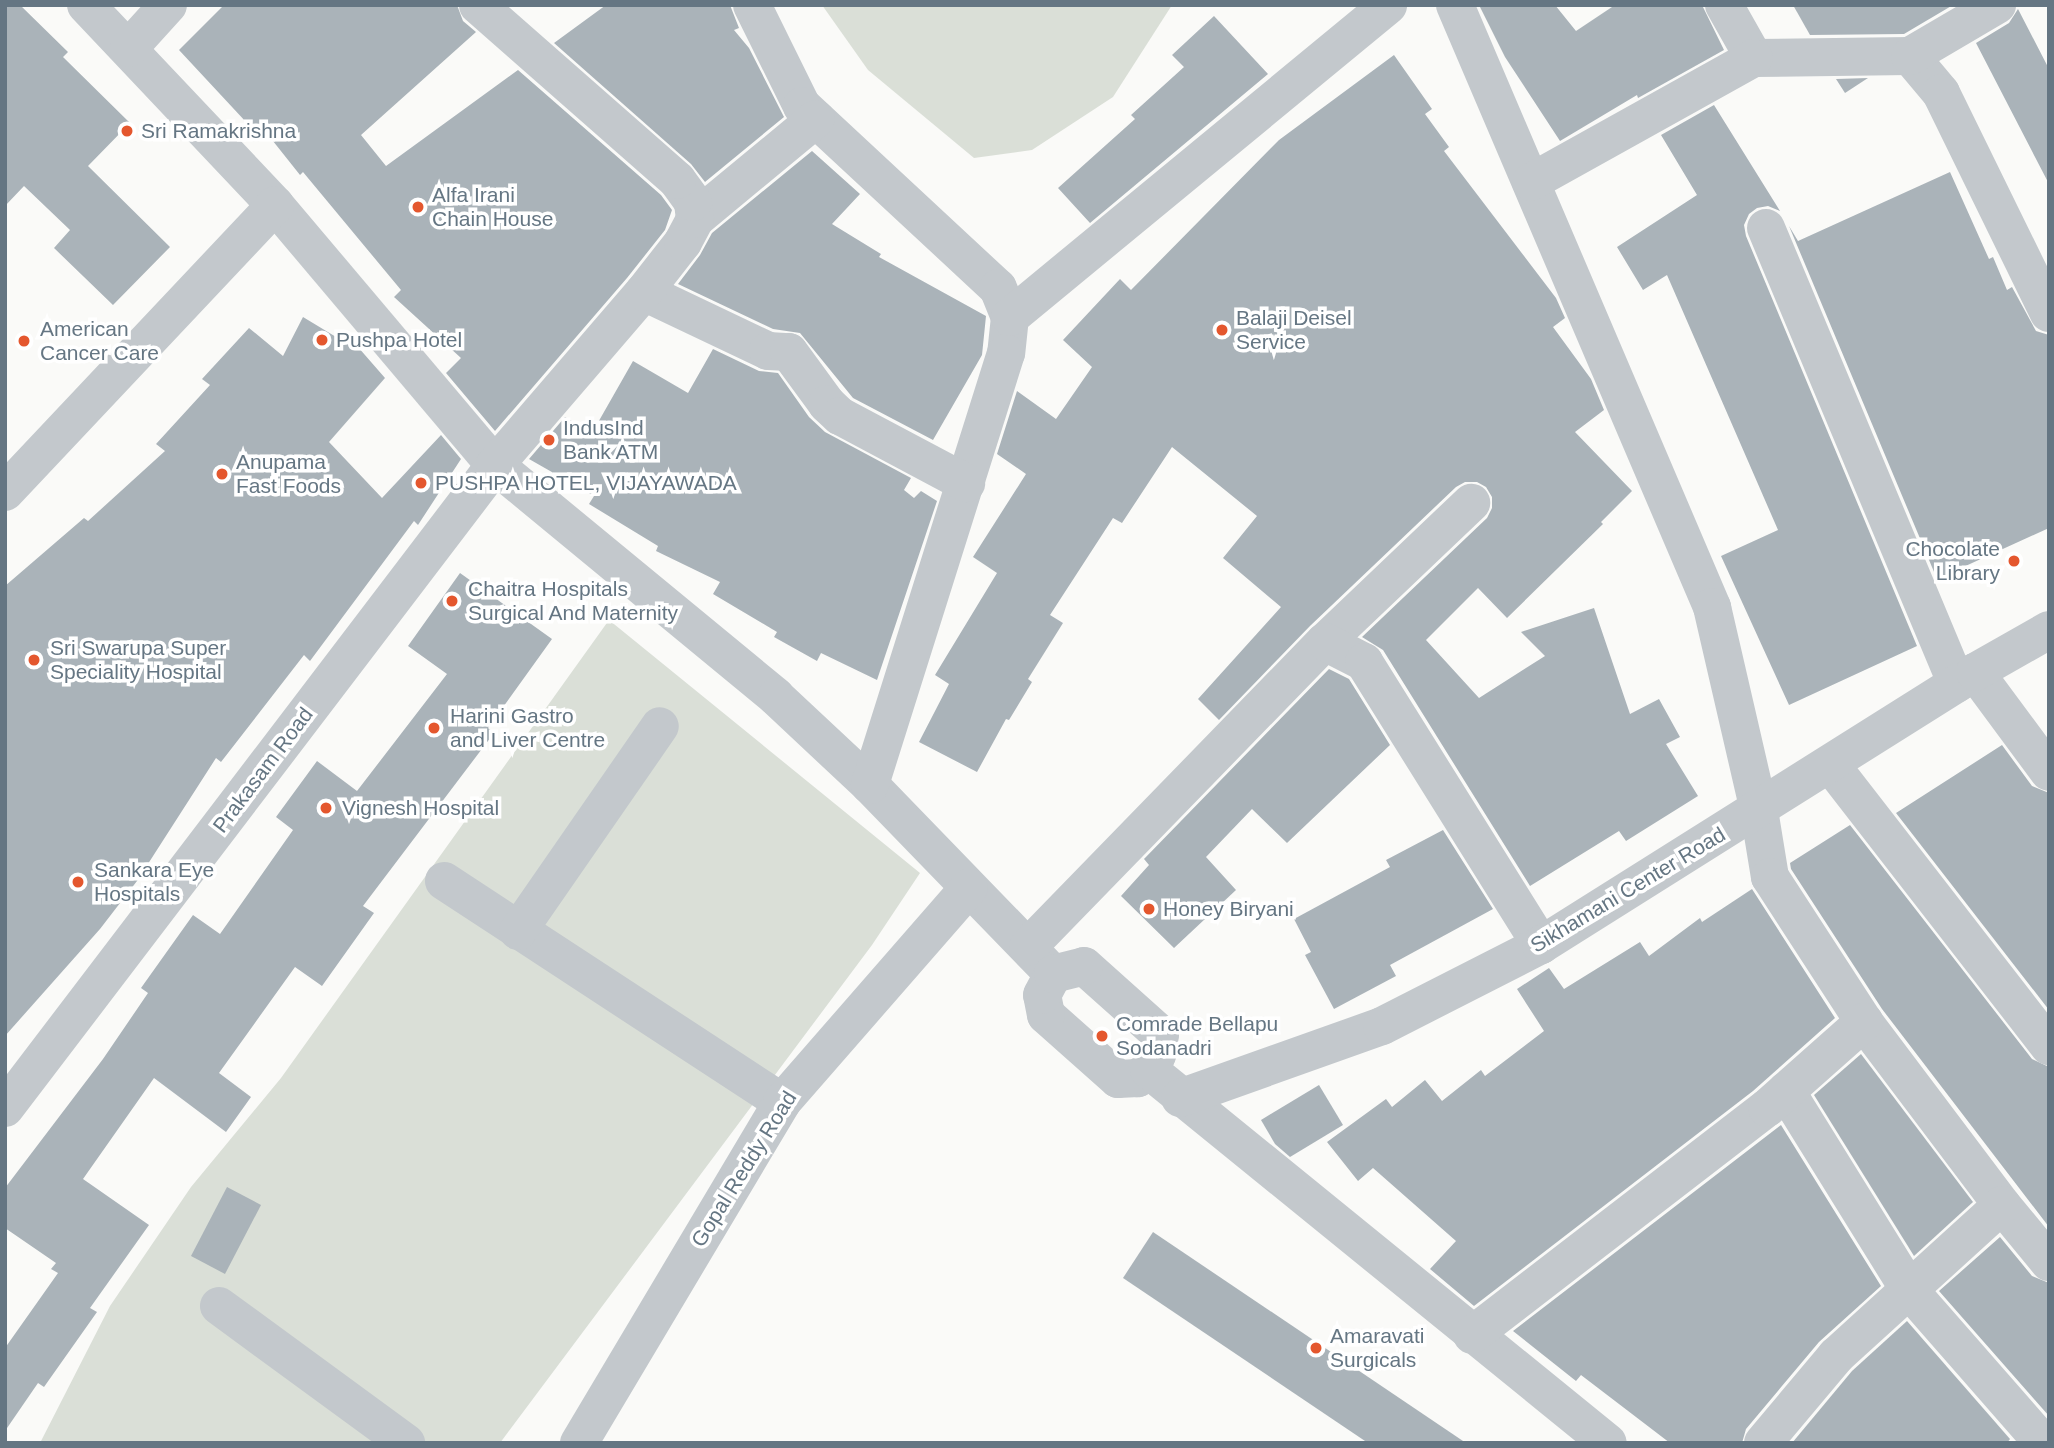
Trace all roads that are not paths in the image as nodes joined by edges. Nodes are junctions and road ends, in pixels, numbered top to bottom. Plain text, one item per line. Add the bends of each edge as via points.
1 (168, 5) edge
2 (478, 5) edge
3 (752, 5) edge
4 (1388, 5) edge
5 (1455, 5) edge
6 (1724, 5) edge
7 (1997, 5) edge
8 (97, 9) edge
9 (129, 48) junction
10 (1910, 56) junction
11 (1754, 58) junction
12 (816, 119) junction
13 (1531, 181) junction
14 (275, 205) junction
15 (695, 219) junction
16 (1766, 228) dead end
17 (644, 292) junction
18 (2049, 313) edge
19 (1010, 317) junction
20 (495, 465) junction
21 (966, 483) junction
22 (5, 492) edge
23 (1471, 503) dead end
24 (2049, 630) edge
25 (1325, 642) junction
26 (1966, 678) junction
27 (660, 726) dead end
28 (1831, 765) junction
29 (2049, 772) edge
30 (870, 785) junction
31 (1759, 810) junction
32 (444, 881) dead end
33 (969, 888) junction
34 (518, 931) junction
35 (1541, 945) junction
36 (1041, 961) junction
37 (1864, 1022) junction
38 (2049, 1046) edge
39 (1149, 1070) junction
40 (1786, 1091) junction
41 (1180, 1098) junction
42 (782, 1102) junction
43 (5, 1108) edge
44 (2001, 1205) junction
45 (2049, 1262) edge
46 (1910, 1291) junction
47 (219, 1306) dead end
48 (1472, 1335) junction
49 (406, 1443) edge
50 (579, 1443) edge
51 (1608, 1443) edge
52 (1763, 1443) edge
53 (2043, 1443) edge

1 - 9 street
2 - 15 street via 677,180 693,202
3 - 12 street via 802,106
4 - 19 street
5 - 13 street
6 - 11 street
7 - 10 street
8 - 9 street
9 - 14 street
10 - 11 street
10 - 18 street via 1941,93
11 - 13 street
12 - 15 street
12 - 19 street via 998,288
13 - 31 street via 1712,607
14 - 20 street
14 - 22 street
15 - 17 street, Prakasam Road
16 - 26 street
17 - 20 street, Prakasam Road
17 - 21 street via 768,351 789,352 840,416
19 - 21 street via 1006,353
20 - 30 street via 775,697
20 - 43 street, Prakasam Road
21 - 30 street
23 - 25 street
24 - 26 street, Sikhamani Center Road
25 - 35 street via 1364,662
25 - 36 street
26 - 28 street, Sikhamani Center Road
26 - 29 street
27 - 34 street
28 - 31 street, Sikhamani Center Road
28 - 38 street
30 - 33 street
31 - 35 street, Sikhamani Center Road
31 - 37 street via 1770,877
32 - 34 street
33 - 36 street
33 - 42 street, Gopal Reddy Road
34 - 42 street
35 - 41 street, Sikhamani Center Road via 1382,1026
36 - 39 street via 1084,966 1160,1034
36 - 39 street via 1046,1015 1118,1079 1138,1078
37 - 40 street
37 - 44 street
39 - 41 street
40 - 46 street
40 - 48 street
41 - 48 street
42 - 50 street, Gopal Reddy Road
44 - 45 street
44 - 46 street
46 - 52 street via 1836,1356
46 - 53 street
47 - 49 street
48 - 51 street

